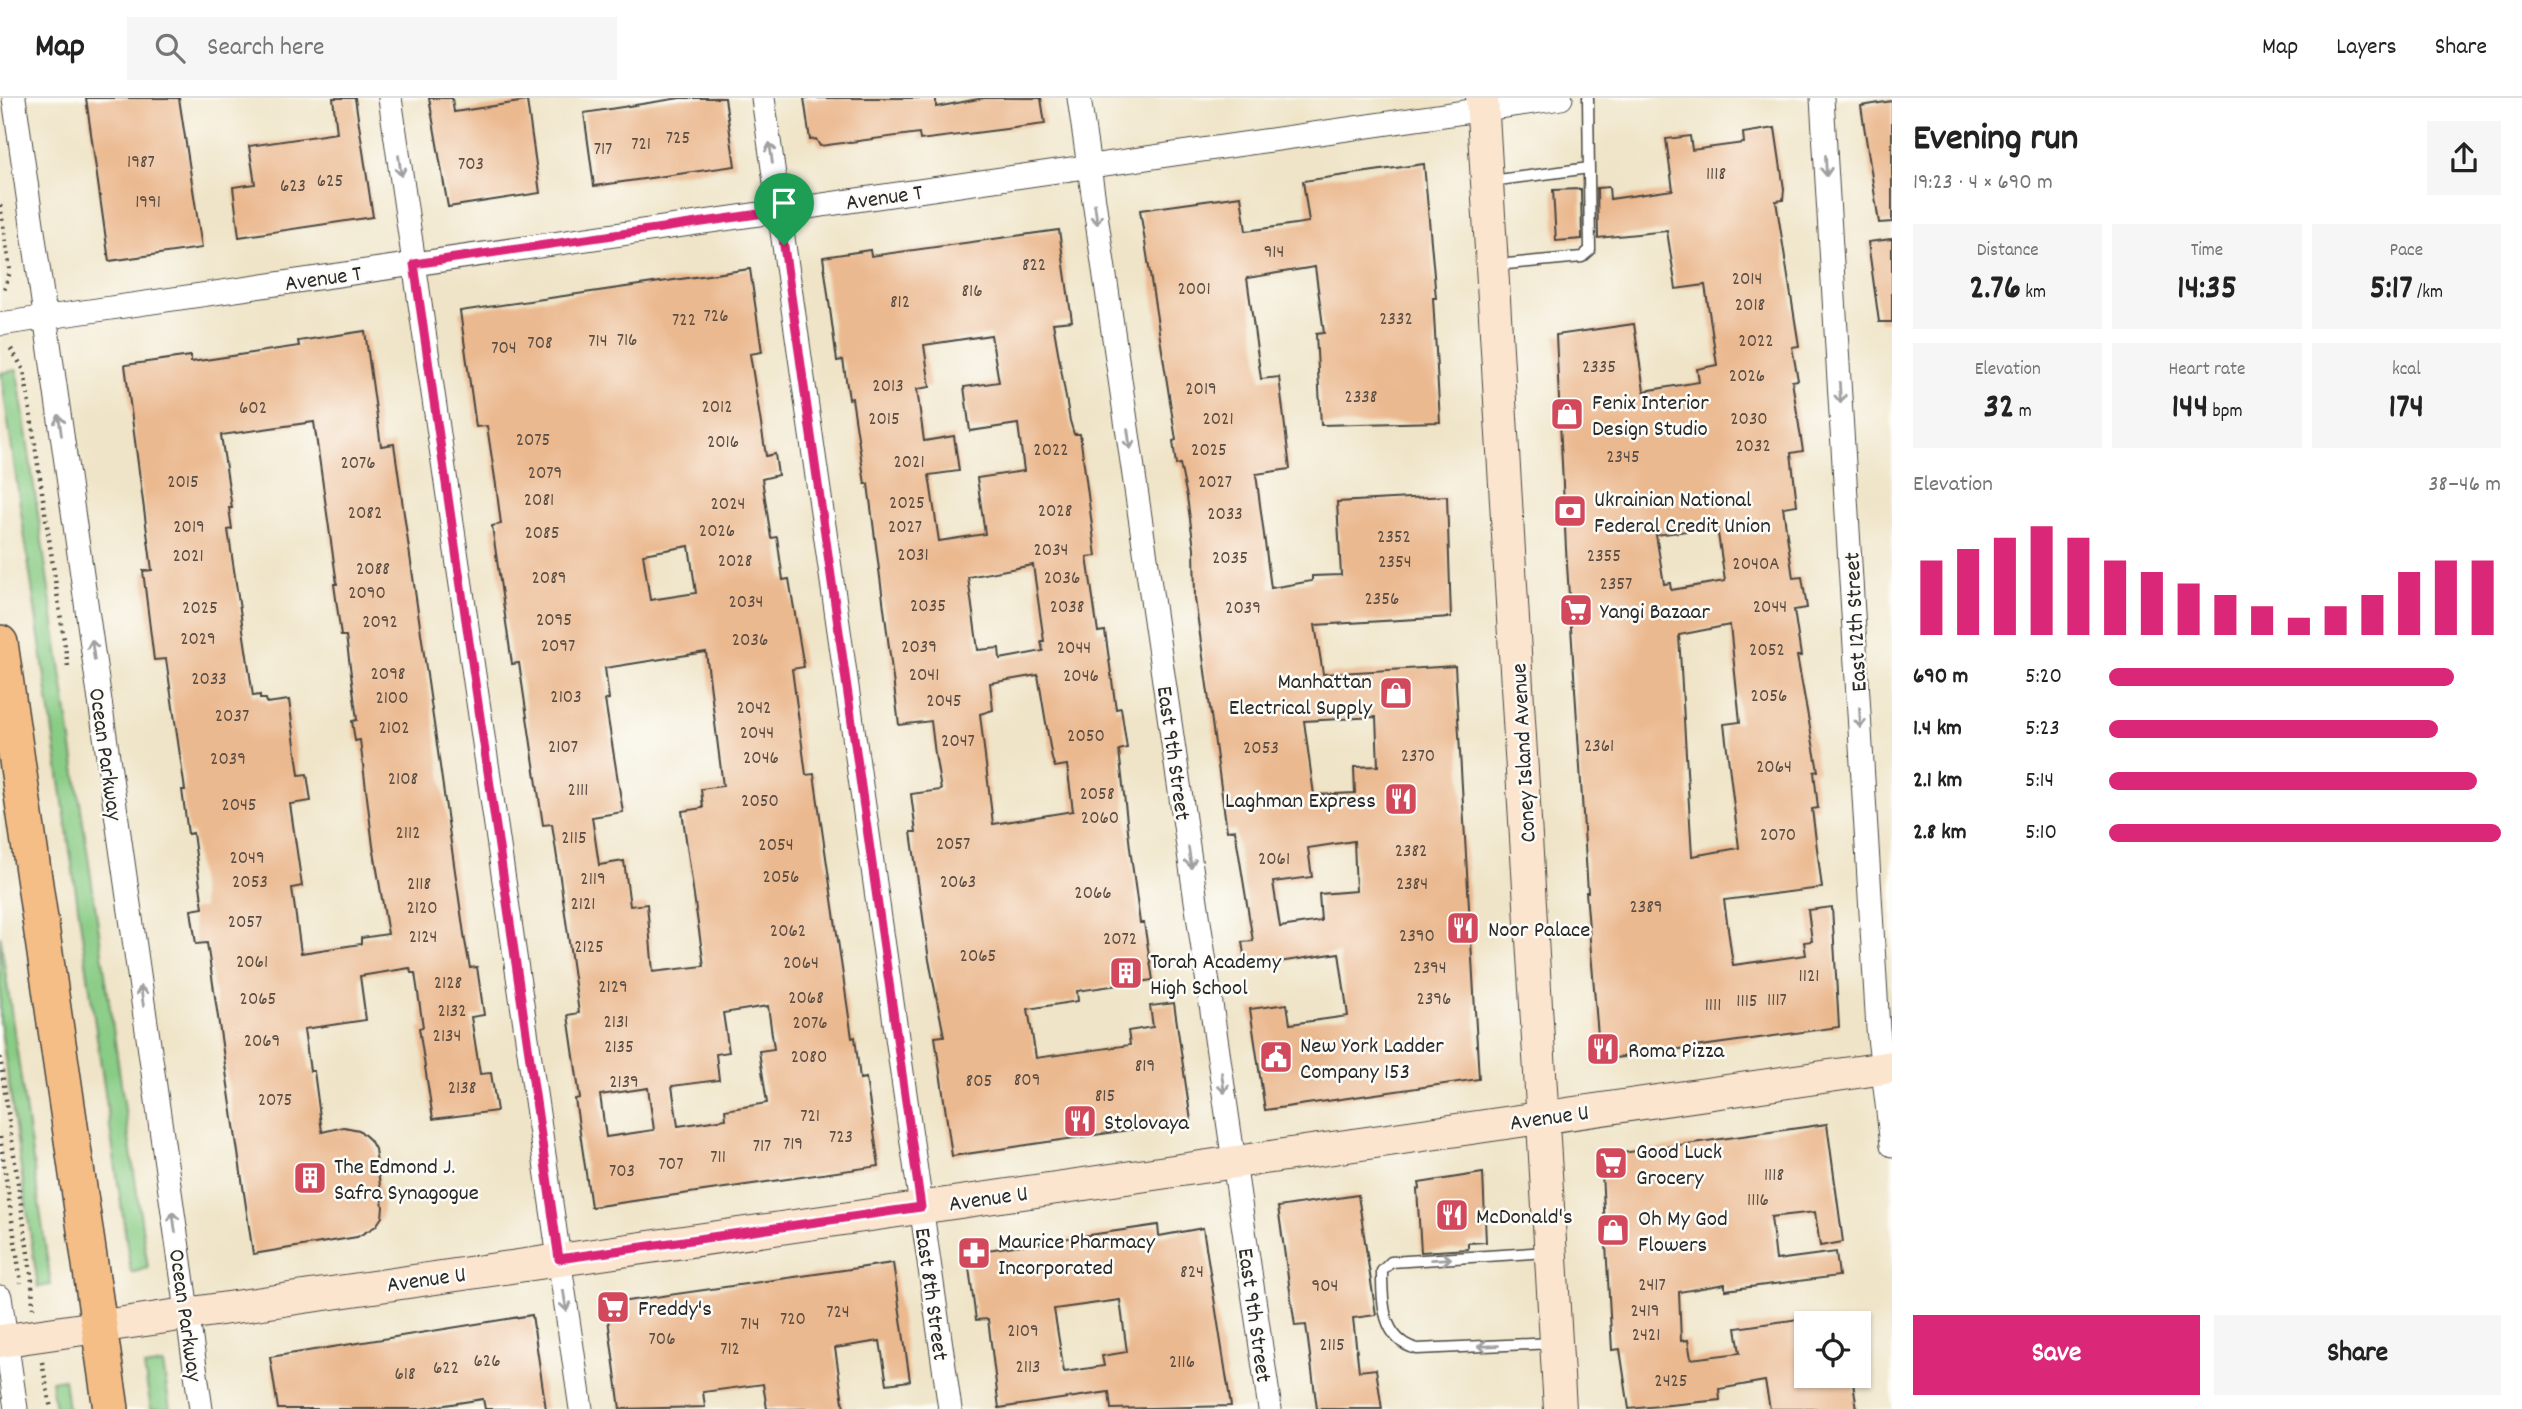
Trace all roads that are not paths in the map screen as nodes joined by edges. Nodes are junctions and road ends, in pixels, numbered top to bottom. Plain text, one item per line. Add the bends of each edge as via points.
1 (13, 98) edge
2 (390, 98) edge
3 (763, 98) edge
4 (1079, 98) edge
5 (1561, 98) edge
6 (1588, 98) edge
7 (1822, 98) edge
8 (1483, 104) edge
9 (1089, 166) junction
10 (1589, 168) junction
11 (1488, 181) junction
12 (779, 211) junction
13 (414, 264) junction
14 (1493, 265) junction
15 (45, 317) junction
16 (0, 324) edge
17 (0, 643) edge
18 (1887, 1068) edge
19 (1544, 1117) junction
20 (1892, 1145) edge
21 (1234, 1162) junction
22 (921, 1207) junction
23 (1551, 1252) junction
24 (559, 1259) junction
25 (0, 1297) edge
26 (188, 1313) junction
27 (99, 1326) junction
28 (3, 1340) edge
29 (1556, 1343) junction
30 (16, 1409) edge
31 (111, 1409) edge
32 (201, 1409) edge
33 (581, 1409) edge
34 (950, 1409) edge
35 (1270, 1409) edge
36 (1560, 1409) edge

1 - 15 street, Ocean Parkway
2 -> 13 street
12 -> 3 street, East 8th Street
4 - 9 street, East 9th Street
5 - 8 street, Avenue T
6 - 10 lane
7 -> 18 street, East 12th Street
8 - 9 street, Avenue T
8 - 11 main road, Coney Island Avenue
9 - 12 street, Avenue T
9 -> 21 street, East 9th Street
10 - 11 lane
10 - 14 lane via 1590,250 1582,257
11 - 14 main road, Coney Island Avenue
12 - 13 street, Avenue T
12 - 22 street, East 8th Street
13 - 15 street, Avenue T
13 - 24 street
14 - 19 main road, Coney Island Avenue
15 - 16 street, Avenue T
26 -> 15 street, Ocean Parkway
17 - 27 main road
18 - 19 main road, Avenue U
18 - 20 street, East 12th Street
19 - 21 main road, Avenue U
19 - 23 main road, Coney Island Avenue
21 - 22 main road, Avenue U
21 - 35 street, East 9th Street
22 - 24 main road, Avenue U
22 - 34 street, East 8th Street
23 - 29 main road, Coney Island Avenue
29 -> 23 lane via 1417,1349 1394,1336 1382,1289 1382,1271 1391,1262
24 - 26 main road, Avenue U
24 -> 33 street
25 - 28 street
26 - 27 main road, Avenue U
26 - 32 street, Ocean Parkway
27 - 28 main road, Avenue U
27 - 31 main road
28 - 30 street
29 - 36 main road, Coney Island Avenue

